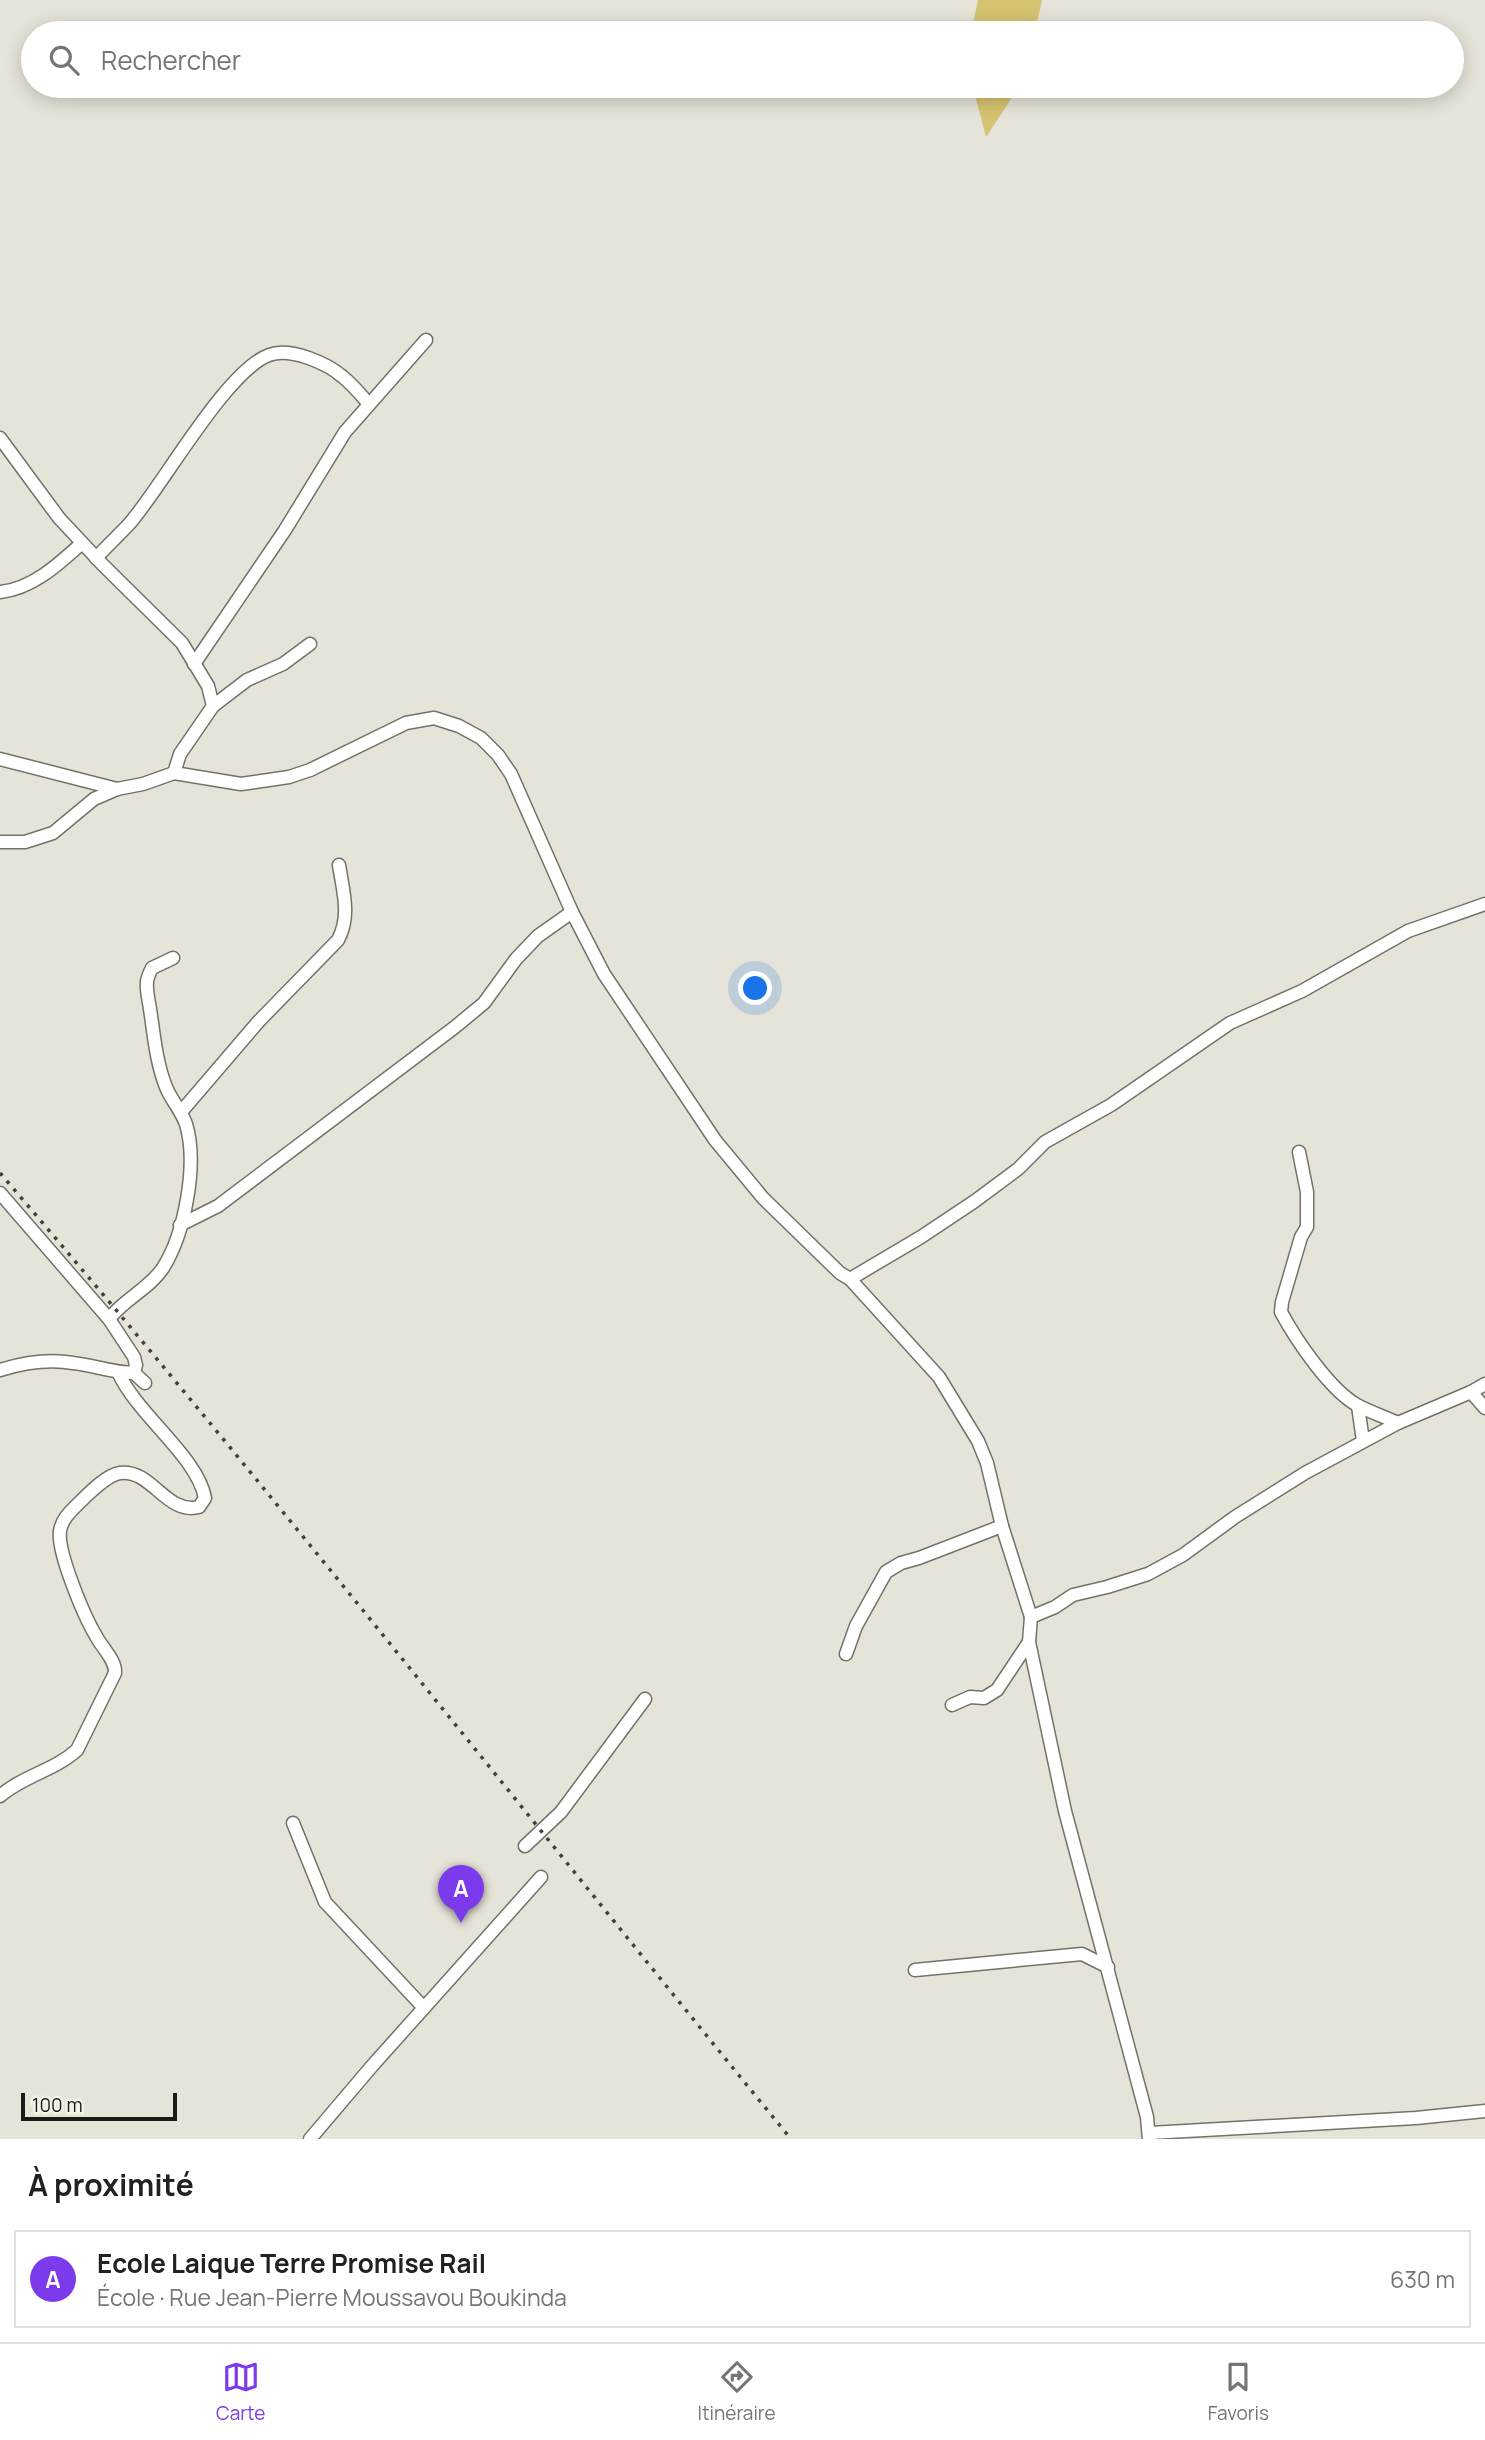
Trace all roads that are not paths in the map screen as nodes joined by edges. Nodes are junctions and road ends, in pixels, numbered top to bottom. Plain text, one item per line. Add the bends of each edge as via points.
1 (426, 340) dead end
2 (369, 404) junction
3 (0, 438) edge
4 (82, 543) junction
5 (96, 558) junction
6 (0, 592) edge
7 (310, 644) dead end
8 (194, 664) junction
9 (214, 706) junction
10 (0, 759) edge
11 (174, 773) junction
12 (117, 789) junction
13 (0, 842) edge
14 (339, 865) dead end
15 (1485, 904) edge
16 (572, 912) junction
17 (173, 958) dead end
18 (181, 1112) junction
19 (1299, 1152) dead end
20 (0, 1193) edge
21 (180, 1225) junction
22 (850, 1279) junction
23 (109, 1319) junction
24 (0, 1370) edge
25 (118, 1372) junction
26 (134, 1373) junction
27 (145, 1383) dead end
28 (1485, 1384) edge
29 (1471, 1392) junction
30 (1358, 1406) junction
31 (1485, 1408) edge
32 (1398, 1423) junction
33 (1363, 1441) junction
34 (1002, 1527) junction
35 (1031, 1617) junction
36 (1030, 1642) junction
37 (846, 1654) dead end
38 (645, 1699) dead end
39 (952, 1705) dead end
40 (0, 1796) edge
41 (293, 1823) dead end
42 (525, 1846) dead end
43 (541, 1877) dead end
44 (1098, 1930) junction
45 (1082, 1954) junction
46 (1108, 1967) junction
47 (915, 1970) dead end
48 (424, 2008) junction
49 (1485, 2111) edge
50 (1149, 2136) edge
51 (310, 2139) edge

1 - 2 street
2 - 5 street via 324,364 270,354 249,366 130,523
2 - 8 street via 345,432
3 - 4 street
4 - 5 street
4 - 6 street via 33,581
5 - 8 street via 182,643
7 - 9 street via 283,664 247,680
8 - 9 street
9 - 11 street via 180,754
10 - 12 street
11 - 12 street
11 - 16 street via 232,783 265,782 310,770 406,723 434,718 459,726 481,738 511,774
12 - 13 street via 94,799 53,833 25,842
14 - 18 street via 346,908 345,927 338,940 259,1021
15 - 22 street via 1408,931 1302,991 1230,1023 1111,1105 1045,1142 1018,1169 964,1208
16 - 21 street via 538,936 484,1003 455,1027 218,1206
16 - 22 street via 604,974 715,1140 763,1198
17 - 18 street via 152,968 146,981 158,1066
18 - 21 street via 189,1140 190,1186
19 - 30 street via 1307,1192 1307,1227 1281,1312 1329,1382
20 - 23 street
21 - 23 street via 164,1266
22 - 34 street via 939,1377 954,1401 987,1463
23 - 26 street via 134,1357
24 - 25 street via 59,1361
25 - 26 street
25 - 40 street via 133,1399 198,1477 205,1498 200,1507 180,1507 140,1477 117,1474 66,1516 60,1538 75,1592 115,1673 77,1750
26 - 27 street
28 - 29 street
29 - 31 street
29 - 32 street
30 - 32 street
30 - 33 street
32 - 33 street
33 - 35 street via 1148,1574 1073,1595
34 - 35 street
34 - 37 street via 886,1572
35 - 36 street
36 - 39 street via 997,1690
36 - 44 street via 1065,1811
38 - 42 street via 561,1812
41 - 48 street via 324,1902
43 - 48 street
44 - 45 street
44 - 46 street
45 - 46 street
45 - 47 street
46 - 50 street
48 - 51 street
49 - 50 street

